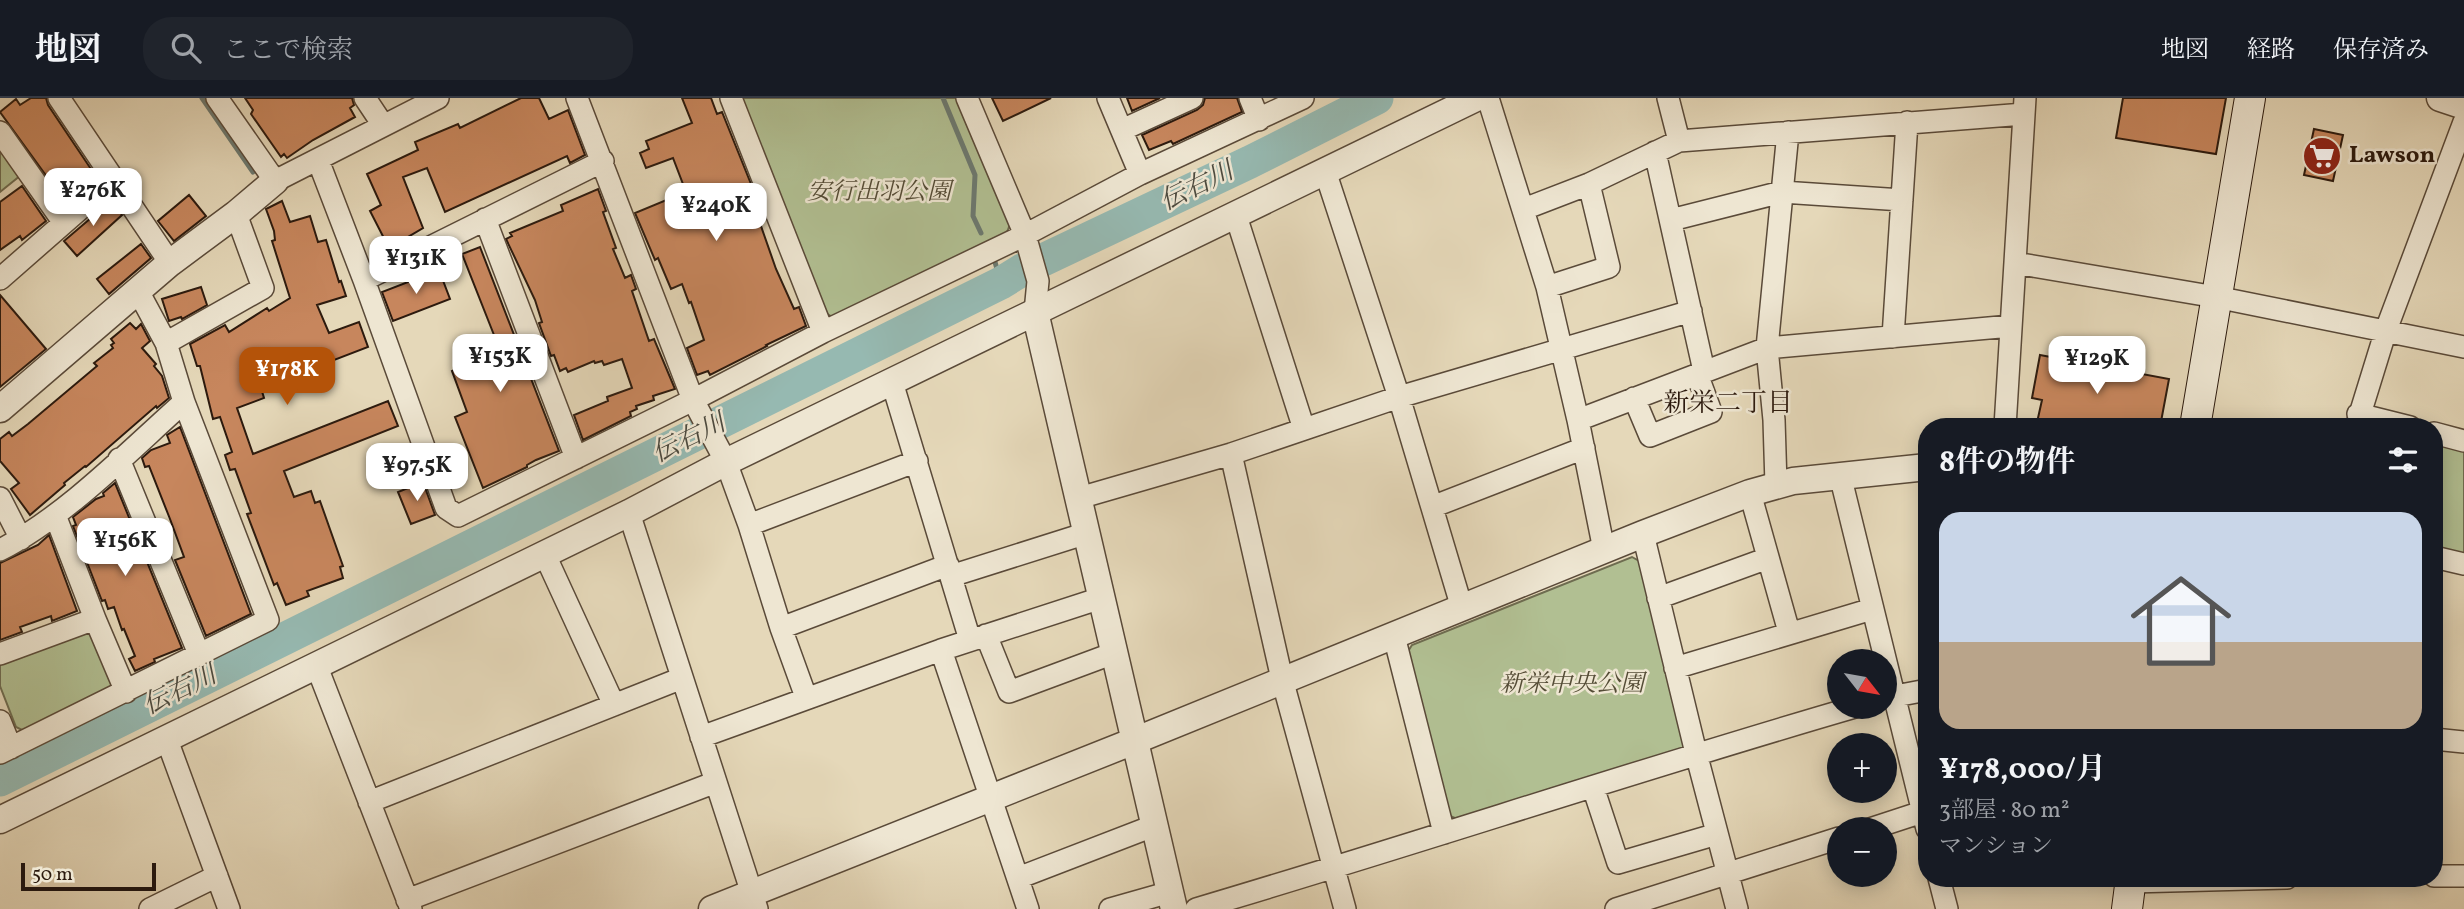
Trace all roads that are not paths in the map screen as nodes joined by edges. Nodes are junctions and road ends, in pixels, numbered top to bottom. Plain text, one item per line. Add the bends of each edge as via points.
1 (59, 98) edge
2 (217, 98) edge
3 (365, 98) edge
4 (438, 98) edge
5 (577, 98) edge
6 (731, 98) edge
7 (967, 98) edge
8 (1108, 98) edge
9 (1192, 98) edge
10 (1250, 98) edge
11 (1303, 98) edge
12 (1476, 98) edge
13 (1488, 98) edge
14 (1668, 98) edge
15 (2250, 98) edge
16 (2440, 98) edge
17 (2024, 106) edge
18 (2464, 106) edge
19 (1259, 120) junction
20 (1907, 122) junction
21 (2464, 122) edge
22 (383, 125) junction
23 (1122, 130) junction
24 (0, 132) edge
25 (1788, 132) junction
26 (1679, 141) junction
27 (1654, 152) junction
28 (318, 160) junction
29 (603, 161) junction
30 (1325, 171) junction
31 (1140, 174) junction
32 (2455, 176) edge
33 (113, 180) junction
34 (275, 181) junction
35 (1589, 184) junction
36 (1782, 192) junction
37 (1902, 200) junction
38 (1524, 209) junction
39 (236, 214) junction
40 (1236, 216) junction
41 (485, 219) junction
42 (1671, 220) junction
43 (64, 223) junction
44 (1025, 236) junction
45 (170, 263) junction
46 (2015, 263) junction
47 (0, 279) edge
48 (364, 279) junction
49 (1547, 287) junction
50 (138, 291) junction
51 (2216, 297) junction
52 (1691, 310) junction
53 (1035, 312) junction
54 (2011, 326) junction
55 (2386, 330) junction
56 (823, 332) junction
57 (1893, 337) junction
58 (166, 343) junction
59 (2464, 347) edge
60 (1560, 348) junction
61 (1767, 348) junction
62 (1701, 372) junction
63 (892, 382) junction
64 (1399, 397) junction
65 (1634, 398) junction
66 (693, 401) junction
67 (184, 402) junction
68 (0, 409) edge
69 (2006, 418) edge
70 (2196, 418) edge
71 (2358, 418) edge
72 (1578, 420) junction
73 (1304, 429) junction
74 (2443, 435) edge
75 (2464, 441) edge
76 (1584, 448) junction
77 (1231, 454) junction
78 (576, 458) junction
79 (120, 459) junction
80 (725, 461) junction
81 (917, 461) junction
82 (1918, 468) edge
83 (1840, 475) junction
84 (1776, 485) junction
85 (1751, 494) junction
86 (0, 498) edge
87 (1079, 499) junction
88 (1432, 508) junction
89 (629, 513) junction
90 (55, 515) junction
91 (749, 524) junction
92 (1087, 533) junction
93 (1643, 534) junction
94 (22, 539) junction
95 (0, 550) edge
96 (1604, 550) junction
97 (545, 555) junction
98 (1768, 558) junction
99 (2443, 558) edge
100 (2464, 564) edge
101 (950, 571) junction
102 (1101, 597) junction
103 (1658, 598) junction
104 (1462, 608) junction
105 (1872, 609) junction
106 (95, 619) junction
107 (781, 628) junction
108 (1789, 632) junction
109 (1394, 636) junction
110 (978, 637) junction
111 (1880, 649) edge
112 (941, 650) junction
113 (1114, 653) junction
114 (0, 654) edge
115 (199, 654) junction
116 (317, 667) junction
117 (1675, 668) junction
118 (682, 678) junction
119 (1282, 679) junction
120 (126, 692) junction
121 (1918, 692) edge
122 (1897, 696) edge
123 (806, 697) junction
124 (614, 705) junction
125 (1827, 715) edge
126 (1895, 719) edge
127 (0, 721) edge
128 (701, 737) junction
129 (167, 740) junction
130 (1134, 741) junction
131 (2443, 741) edge
132 (2464, 742) edge
133 (5, 751) edge
134 (1696, 753) junction
135 (716, 782) junction
136 (1593, 788) junction
137 (992, 797) junction
138 (1918, 800) edge
139 (369, 803) junction
140 (0, 820) edge
141 (1918, 822) edge
142 (1897, 825) edge
143 (1153, 826) junction
144 (1444, 833) junction
145 (1717, 834) junction
146 (1827, 842) edge
147 (1334, 868) junction
148 (1727, 873) junction
149 (216, 876) junction
150 (2443, 876) edge
151 (2464, 876) edge
152 (1018, 878) junction
153 (1941, 887) edge
154 (2155, 887) edge
155 (2130, 890) edge
156 (755, 901) edge
157 (1172, 901) edge
158 (409, 904) edge
159 (150, 909) edge
160 (229, 909) edge
161 (712, 909) edge
162 (1028, 909) edge
163 (1110, 909) edge
164 (1196, 909) edge
165 (1345, 909) edge
166 (1616, 909) edge
167 (1737, 909) edge
168 (1947, 909) edge

1 - 33 street
2 - 34 street
3 - 22 street
4 - 22 street
5 - 29 street
6 - 56 street
7 - 44 street
8 - 23 street
9 - 23 street
10 - 19 street
11 - 19 street
12 - 30 street
13 - 38 street
14 - 26 street
15 - 51 main road
16 - 18 street
17 - 20 street
17 - 46 street
19 - 31 street
20 - 25 street
20 - 37 street
21 - 32 street
22 - 28 street
23 - 31 street
24 - 43 street
25 - 26 street
25 - 36 street
26 - 27 street
27 - 35 street
27 - 42 street
28 - 34 street
28 - 48 street
29 - 41 street
29 - 66 street
30 - 40 street
30 - 64 street
31 - 44 street
32 - 55 street
33 - 43 street
33 - 45 street
34 - 39 street
35 - 38 street
35 - 49 street via 1609,267
36 - 37 street
36 - 42 street
36 - 61 street
37 - 57 street
38 - 49 street
39 - 45 street
39 - 58 street via 263,288
40 - 53 street
40 - 73 street
41 - 48 street
41 - 78 street
42 - 52 street
43 - 47 street
44 - 53 street via 1038,281
44 - 56 street
45 - 50 street
46 - 51 street
46 - 54 street
48 - 78 street via 446,508 458,516
49 - 60 street
50 - 58 street
50 - 68 street
51 - 55 street
51 - 70 main road
52 - 60 street
52 - 62 street
53 - 63 street
53 - 87 street
54 - 57 street
54 - 69 street
55 - 59 street
55 - 71 street
56 - 66 street
57 - 61 street
58 - 67 street
60 - 64 street
60 - 72 street
61 - 62 street
61 - 84 street
62 - 65 street
62 - 65 street via 1711,412 1650,436
63 - 80 street
63 - 81 street
64 - 73 street
64 - 88 street
65 - 72 street
66 - 78 street
66 - 80 street
67 - 79 street
67 - 115 street via 268,620
72 - 76 street
73 - 77 street
74 - 75 street
76 - 88 street
76 - 96 street
77 - 87 street
77 - 119 street
79 - 90 street
79 - 115 street
80 - 89 street
80 - 91 street
81 - 91 street
81 - 101 street
82 - 83 street
83 - 84 street
83 - 105 street
84 - 85 street
85 - 93 street
85 - 98 street
86 - 94 street
87 - 92 street
88 - 104 street
89 - 97 street
89 - 118 street
90 - 94 street
90 - 106 street
91 - 107 street
92 - 101 street
92 - 102 street
93 - 96 street
93 - 103 street
94 - 95 street
96 - 104 street
97 - 116 street
97 - 124 street
98 - 103 street
98 - 108 street
99 - 100 street
101 - 107 street
101 - 110 street
102 - 110 street
102 - 113 street
103 - 117 street
104 - 109 street
105 - 108 street
105 - 111 street
106 - 114 street
106 - 120 street
107 - 123 street
108 - 117 street
109 - 119 street
109 - 144 street
110 - 112 street
110 - 113 street via 1009,692
112 - 123 street
112 - 137 street
113 - 130 street
115 - 120 street
116 - 129 street
116 - 139 street
117 - 134 street
118 - 124 street
118 - 128 street
119 - 130 street
119 - 147 street
120 - 133 street
121 - 122 street
123 - 128 street
124 - 139 street
125 - 134 street
126 - 138 street
127 - 133 street
128 - 135 street
129 - 140 street
129 - 149 street
130 - 137 street
130 - 143 street
131 - 132 street
134 - 136 street
134 - 145 street
135 - 156 street
135 - 158 street
136 - 144 street
136 - 145 street via 1618,863
137 - 152 street
137 - 156 street
139 - 158 street
141 - 142 street
143 - 152 street
143 - 157 street
144 - 147 street
145 - 148 street
146 - 148 street
147 - 164 street
147 - 165 street
148 - 166 street
148 - 167 street
149 - 159 street
149 - 160 street
150 - 151 street
152 - 162 street
153 - 168 street
154 - 155 street
156 - 161 street
157 - 163 street

